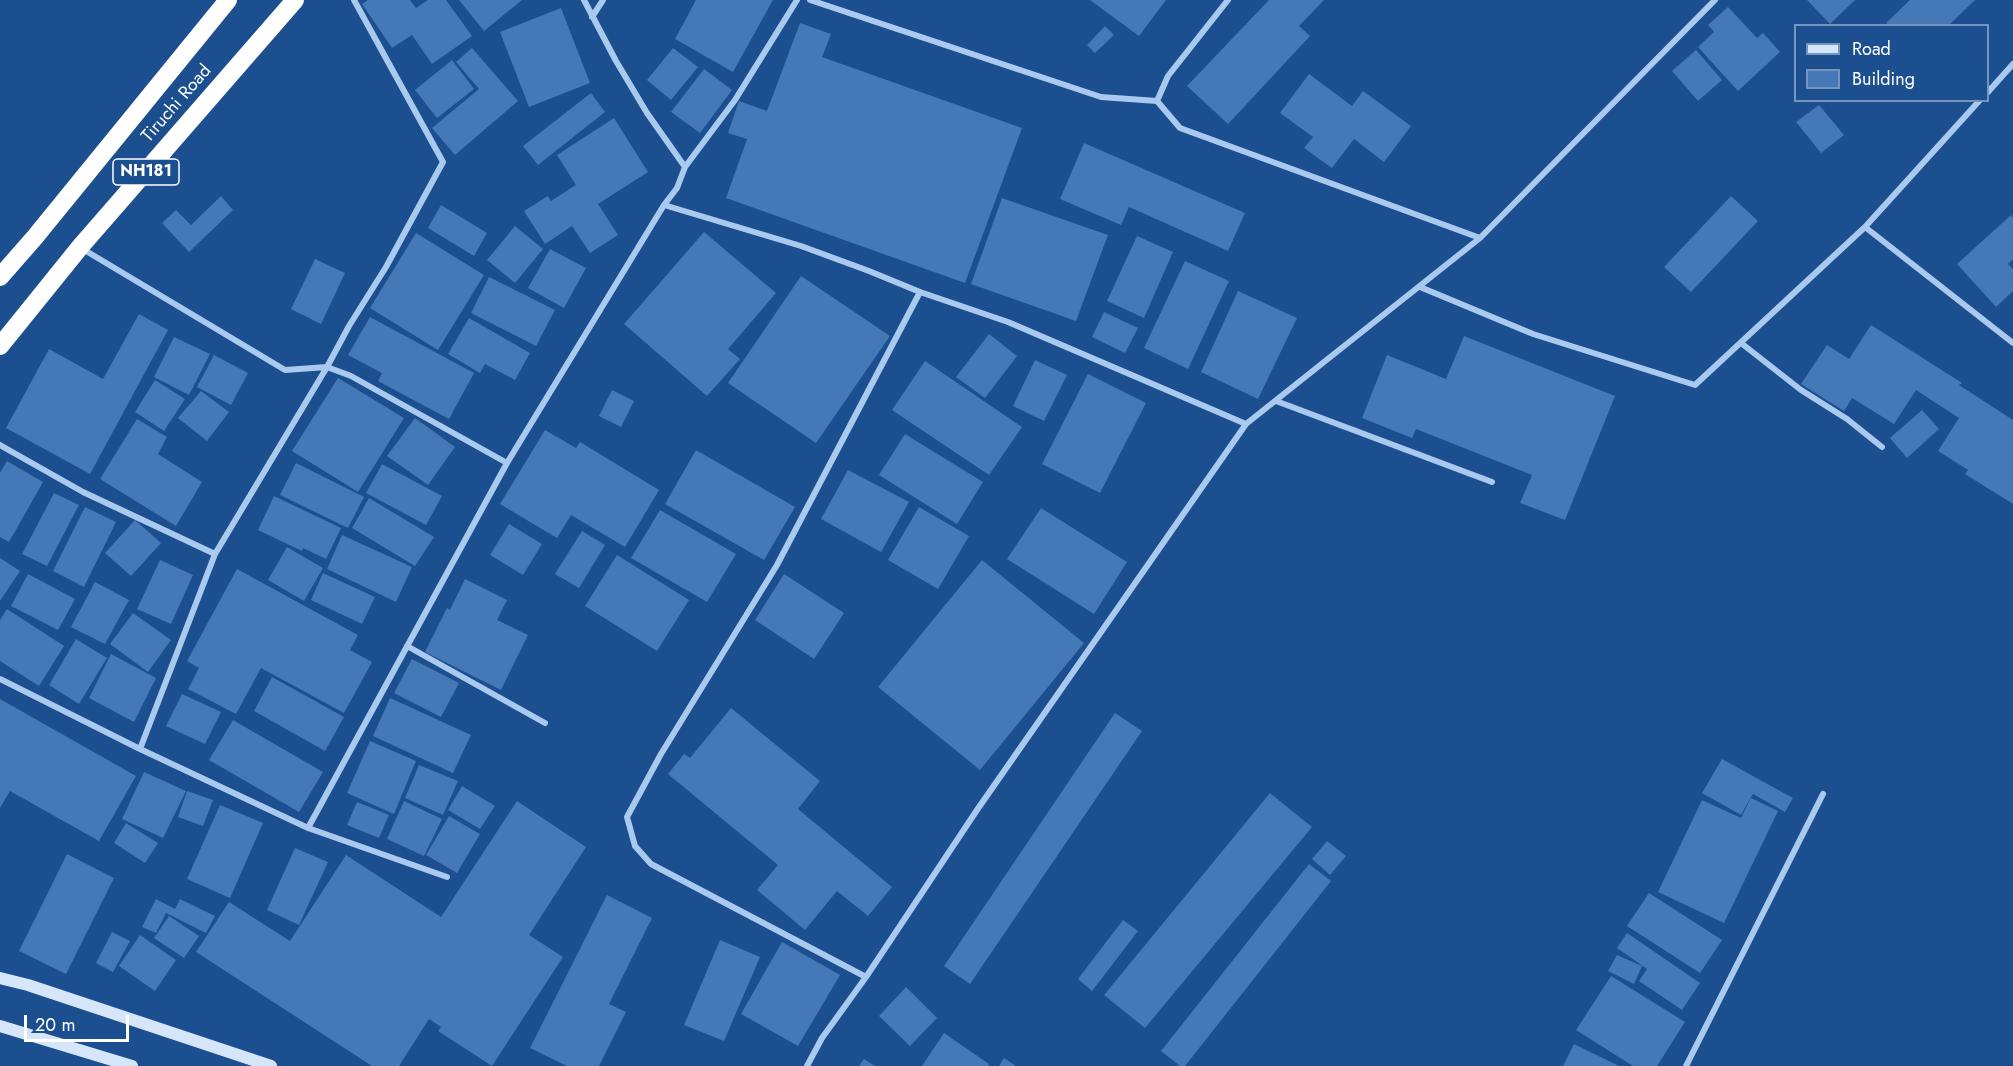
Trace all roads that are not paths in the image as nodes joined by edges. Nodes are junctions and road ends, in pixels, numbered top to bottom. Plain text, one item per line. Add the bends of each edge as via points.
1 (228, 0) edge
2 (295, 0) edge
3 (354, 0) edge
4 (584, 0) edge
5 (603, 0) edge
6 (797, 0) edge
7 (810, 0) edge
8 (1228, 0) edge
9 (1715, 0) edge
10 (592, 17) junction
11 (2013, 64) edge
12 (1989, 91) edge
13 (1157, 101) junction
14 (1978, 102) edge
15 (685, 167) junction
16 (664, 205) junction
17 (1865, 227) junction
18 (1480, 238) junction
19 (81, 248) junction
20 (0, 277) edge
21 (1420, 286) junction
22 (920, 292) junction
23 (1741, 343) junction
24 (2013, 343) edge
25 (0, 346) edge
26 (327, 367) junction
27 (1276, 401) junction
28 (1246, 424) junction
29 (0, 446) edge
30 (1882, 447) dead end
31 (507, 463) junction
32 (1492, 482) dead end
33 (215, 554) junction
34 (407, 646) junction
35 (0, 679) edge
36 (545, 723) dead end
37 (140, 749) junction
38 (1823, 794) dead end
39 (308, 828) junction
40 (447, 877) dead end
41 (866, 977) junction
42 (0, 978) edge
43 (0, 1026) edge
44 (132, 1066) edge
45 (271, 1066) edge
46 (807, 1066) edge
47 (1686, 1066) edge

1 - 20 highway, Tiruchi Road / NH181
2 - 19 highway, Tiruchi Road / NH181
3 - 26 street via 442,162
4 - 10 street
5 - 10 street
6 - 15 street via 735,99
7 - 13 street via 1101,97
8 - 13 street via 1168,76
9 - 18 street
10 - 15 street via 647,113
11 - 12 street
13 - 18 street via 1180,128
14 - 17 street
15 - 16 street via 677,188
16 - 22 street via 801,246
16 - 31 street
17 - 23 street
17 - 24 street
18 - 21 street
19 - 25 highway, Tiruchi Road / NH181
19 - 26 street via 285,370
21 - 23 street via 1533,334 1695,385
21 - 27 street
22 - 28 street via 1008,322
22 - 41 street via 777,565 661,754 627,817 635,846 651,864
23 - 30 street
26 - 31 street via 351,376
26 - 33 street
27 - 28 street
27 - 32 street
28 - 41 street via 977,810
29 - 33 street via 83,492
31 - 34 street
33 - 37 street
34 - 36 street
34 - 39 street
35 - 37 street
37 - 39 street
38 - 47 street
39 - 40 street
41 - 46 street
42 - 45 main road
43 - 44 main road

